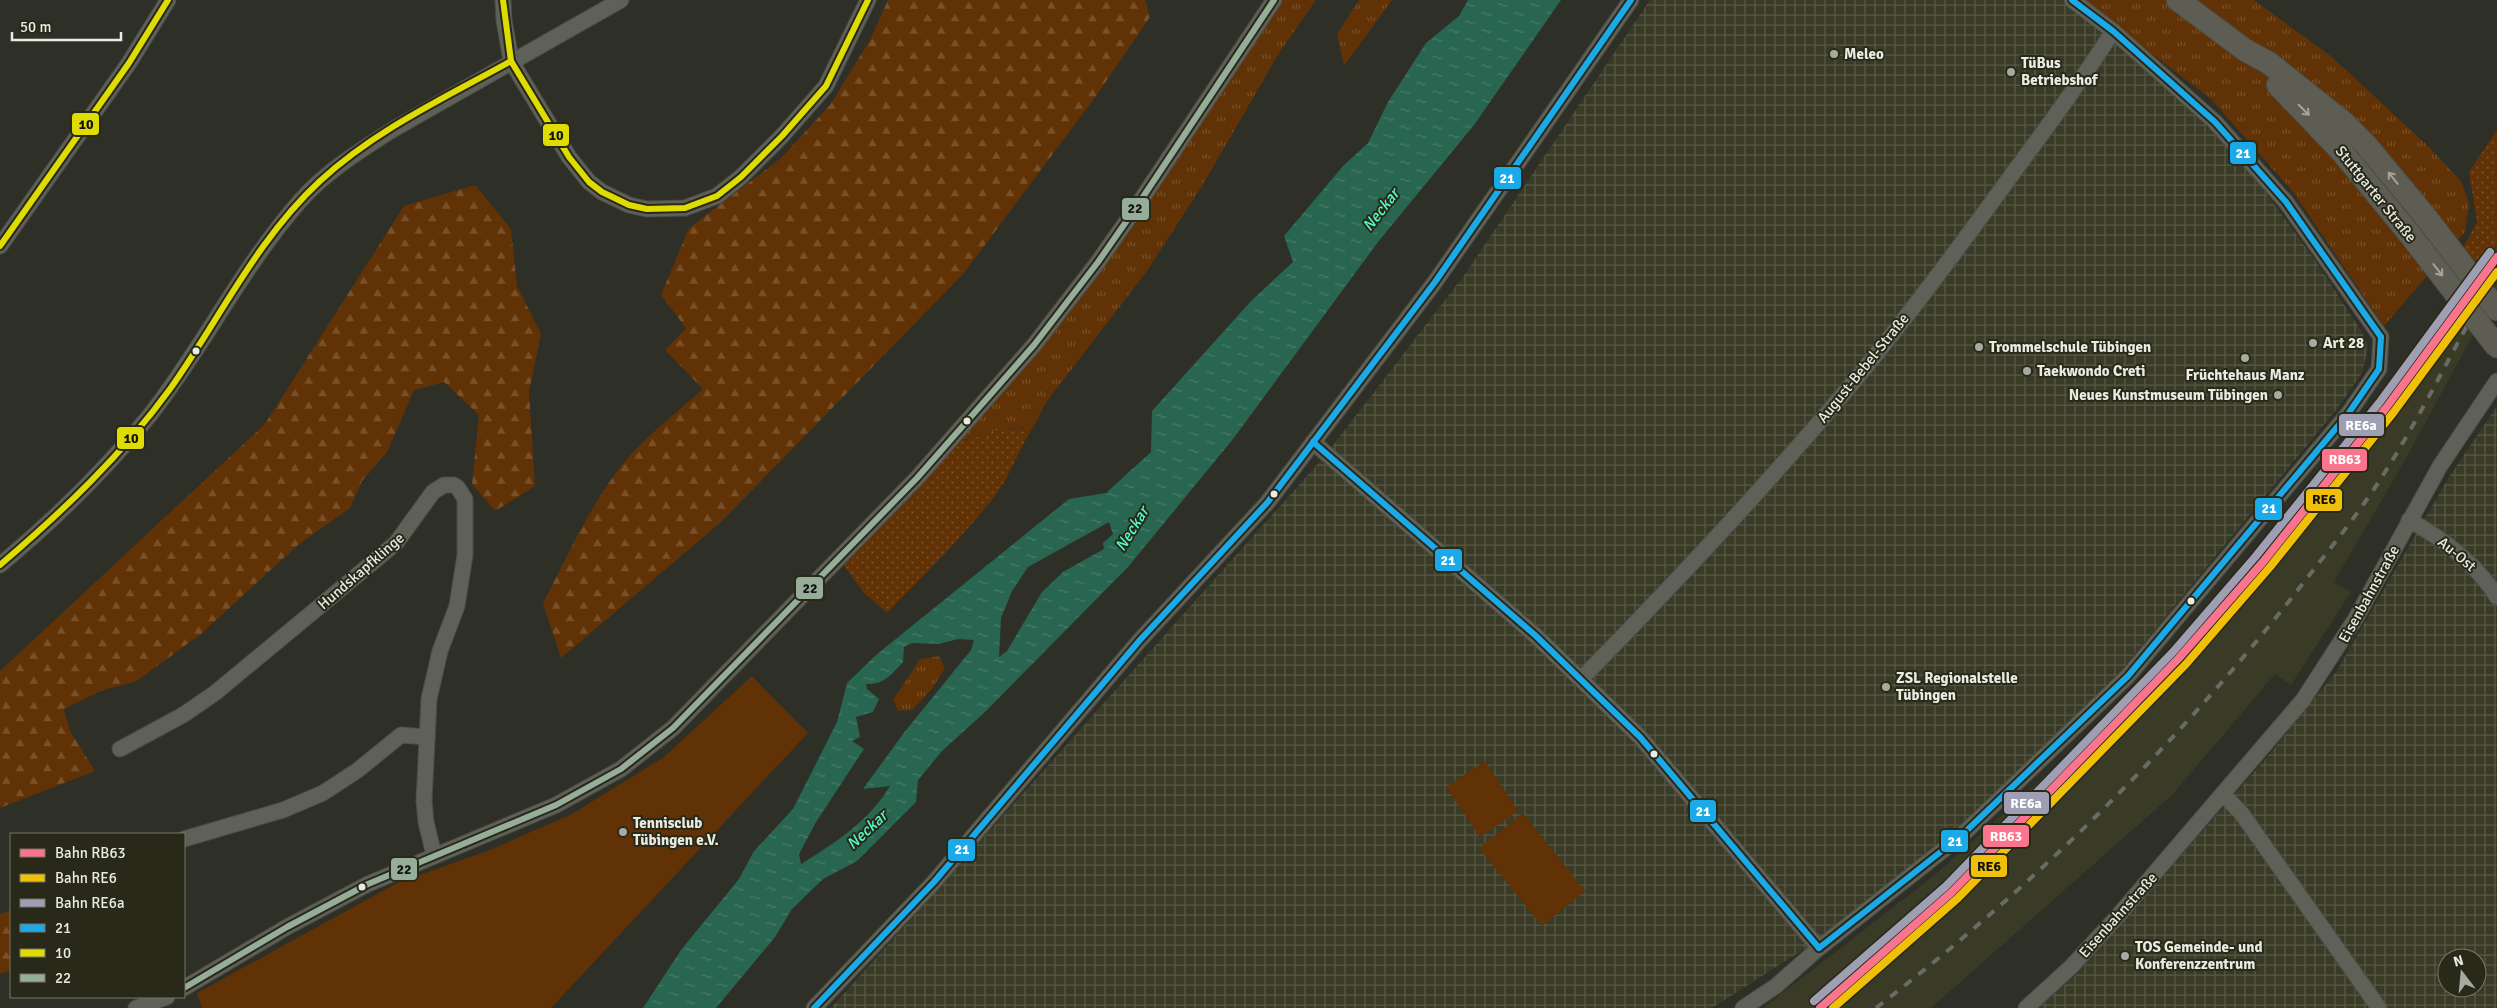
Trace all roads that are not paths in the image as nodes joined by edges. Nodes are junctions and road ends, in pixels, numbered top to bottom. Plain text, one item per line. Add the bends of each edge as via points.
1 (168, 0) edge
2 (503, 0) edge
3 (621, 0) edge
4 (868, 0) edge
5 (1274, 0) edge
6 (1631, 0) edge
7 (2072, 0) edge
8 (2178, 0) edge
9 (2114, 31) junction
10 (2245, 50) junction
11 (511, 61) junction
12 (0, 246) edge
13 (2497, 310) edge
14 (2497, 347) edge
15 (2497, 381) edge
16 (1312, 442) junction
17 (2409, 520) junction
18 (0, 565) edge
19 (2497, 597) edge
20 (1581, 679) junction
21 (427, 737) junction
22 (120, 749) dead end
23 (2224, 795) junction
24 (185, 839) edge
25 (434, 855) junction
26 (1819, 948) junction
27 (185, 987) edge
28 (164, 998) edge
29 (136, 1008) edge
30 (814, 1008) edge
31 (1743, 1008) edge
32 (2026, 1008) edge
33 (2379, 1008) edge

1 - 12 street via 129,63
2 - 11 street
3 - 11 street
4 - 11 street via 826,86 795,122 741,177 717,196 685,208 646,209 629,205 589,182 569,157
5 - 25 street via 1135,209 1034,345 917,478 706,696 644,752 590,787 525,819
6 - 16 street via 1435,282
7 - 9 street
8 - 10 main road, Stuttgarter Straße
9 - 20 street, August-Bebel-Straße via 1969,234 1861,373 1682,576
9 - 26 street via 2215,122 2286,202 2381,337 2379,369 2348,414 2128,676 1962,835
13 -> 10 main road, Stuttgarter Straße, bridge via 2425,216 2343,122 2269,63
10 -> 14 main road, Stuttgarter Straße, bridge via 2342,152
11 - 18 street via 370,144 300,200 257,255 150,415 67,505
15 - 17 street, Eisenbahnstraße via 2455,441
16 - 20 street via 1536,636
16 - 30 street via 1267,503 1140,640 934,882
17 - 19 street, Au-Ost via 2464,558 2484,577
17 - 23 street, Eisenbahnstraße via 2331,658 2285,723
20 - 26 street via 1640,737
21 - 22 street, Hundskapfklinge via 432,683 457,606 464,571 465,499 454,485 444,485 433,492 396,543 215,693 171,722
21 - 24 street via 401,736 341,782 304,802
21 - 25 street, Hundskapfklinge via 424,811
23 - 32 street, Eisenbahnstraße via 2071,967
23 - 33 street via 2242,814
25 - 27 street via 327,905
26 - 31 street via 1776,986
28 - 29 street

